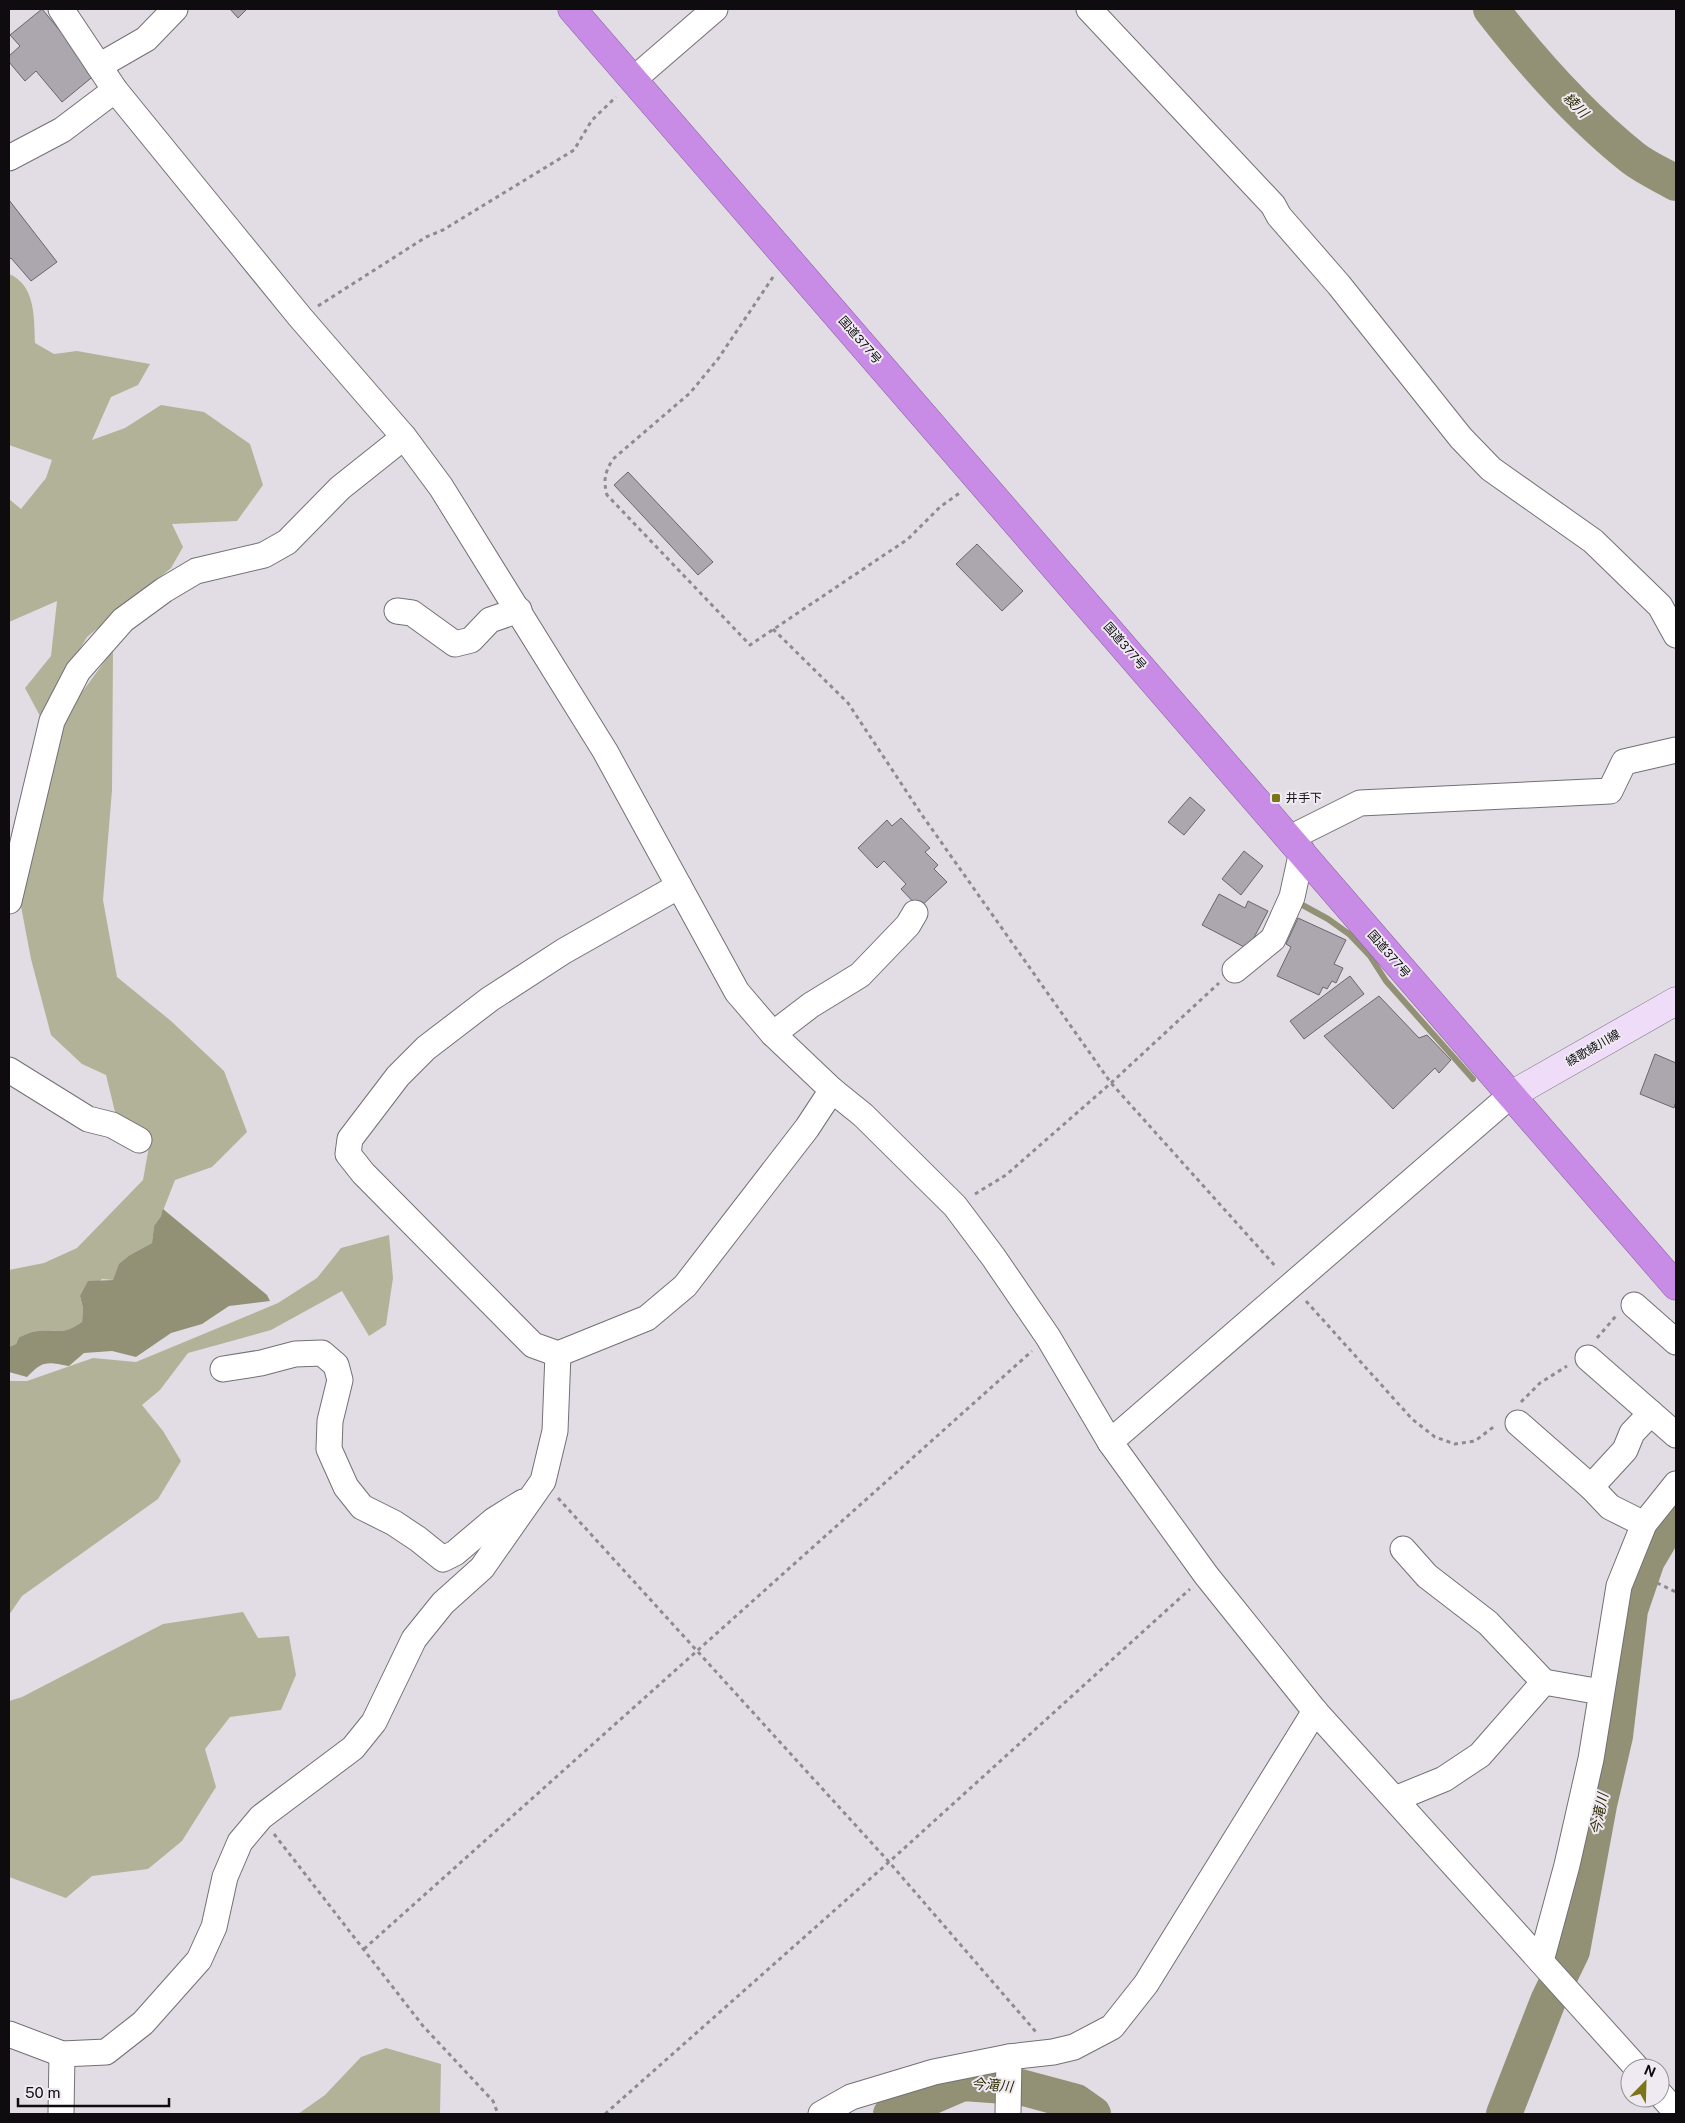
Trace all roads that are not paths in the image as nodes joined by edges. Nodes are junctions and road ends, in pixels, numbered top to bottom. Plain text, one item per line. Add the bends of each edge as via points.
1 (61, 9) edge
2 (175, 9) edge
3 (572, 9) edge
4 (715, 9) edge
5 (1089, 9) edge
6 (99, 66) junction
7 (634, 80) junction
8 (115, 90) junction
9 (9, 158) edge
10 (404, 438) junction
11 (519, 610) junction
12 (397, 611) dead end
13 (1676, 635) edge
14 (1676, 750) edge
15 (1296, 845) junction
16 (679, 886) junction
17 (9, 901) edge
18 (915, 913) dead end
19 (1235, 970) road end
20 (1676, 1001) edge
21 (773, 1034) junction
22 (9, 1070) edge
23 (832, 1090) junction
24 (1510, 1095) junction
25 (138, 1140) dead end
26 (1676, 1286) edge
27 (1628, 1308) road end
28 (1676, 1342) edge
29 (558, 1354) junction
30 (1585, 1354) road end
31 (223, 1369) dead end
32 (1651, 1413) junction
33 (1512, 1416) road end
34 (1676, 1435) edge
35 (1110, 1442) junction
36 (1676, 1484) edge
37 (1590, 1487) junction
38 (537, 1489) junction
39 (1644, 1524) junction
40 (1403, 1549) dead end
41 (1544, 1682) junction
42 (1601, 1692) junction
43 (1315, 1711) junction
44 (1395, 1799) junction
45 (1554, 1975) junction
46 (9, 2034) edge
47 (62, 2054) junction
48 (1628, 2058) edge
49 (1010, 2063) junction
50 (1008, 2106) edge
51 (61, 2114) edge
52 (821, 2114) edge

1 - 6 street
2 - 6 street via 146,39
3 - 7 highway, 国道377号
4 - 7 street
5 - 13 street via 1273,205 1461,438 1491,469 1592,541 1660,606
6 - 8 street
7 - 15 highway, 国道377号
8 - 9 street via 62,130
8 - 10 street via 300,317
10 - 11 street via 441,488
10 - 17 street via 340,488 287,542 264,555 196,571 164,590 123,620 78,671 52,721
11 - 12 street via 490,620 471,640 454,644 412,613
11 - 16 street via 604,751
14 - 15 street via 1624,762 1610,791 1360,803
15 - 19 street via 1292,897 1273,939
15 - 24 highway, 国道377号
16 - 21 street via 737,992
16 - 29 street via 564,951 490,999 426,1048 398,1076 350,1140 348,1154 363,1173 533,1345
18 - 21 street via 908,925 860,975 811,1005
20 - 24 main road, 綾歌綾川線
21 - 23 street
22 - 25 street via 88,1119 112,1125
23 - 29 street via 807,1128 685,1286 647,1318
23 - 35 street via 863,1115 955,1206 1048,1336
24 - 26 highway, 国道377号
24 - 35 street
27 - 28 street
29 - 38 street via 554,1432
30 - 32 street
31 - 38 street via 295,1354 322,1353 336,1366 340,1380 330,1421 329,1449 346,1487 362,1507 394,1523 443,1559 455,1554
32 - 34 street
32 - 37 street via 1632,1433 1624,1450
33 - 37 street
35 - 43 street via 1206,1575
36 - 39 street
37 - 39 street via 1610,1507
38 - 47 street via 482,1568 443,1602 414,1639 374,1722 353,1748 261,1817 240,1842 225,1877 214,1927 198,1960 143,2024 106,2052
39 - 42 street via 1619,1586
40 - 41 street via 1427,1576 1488,1623
41 - 42 street
41 - 44 street via 1480,1756 1444,1779
42 - 45 street via 1591,1759 1568,1866
43 - 44 street
43 - 49 street via 1146,1984 1112,2027 1074,2046
44 - 45 street
45 - 48 street
46 - 47 street
47 - 51 street
49 - 50 street
49 - 52 street via 934,2072 851,2098

